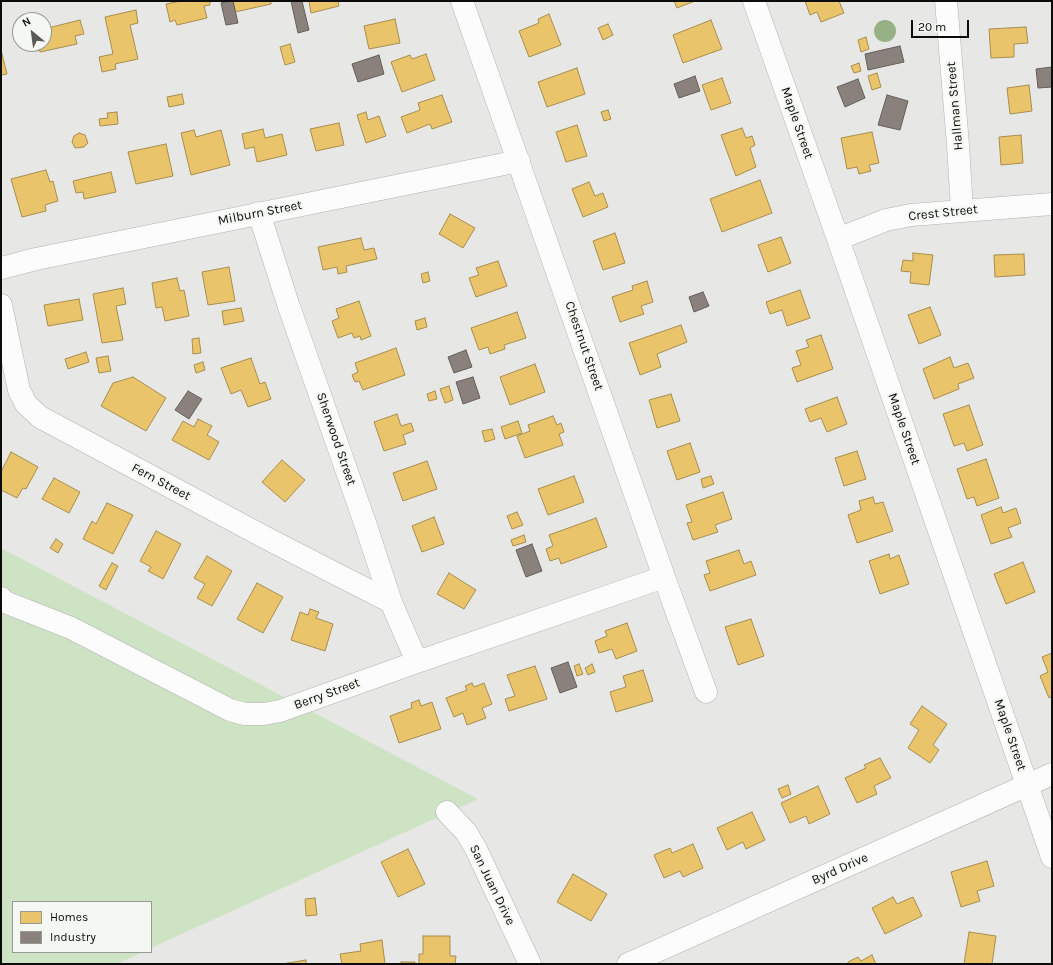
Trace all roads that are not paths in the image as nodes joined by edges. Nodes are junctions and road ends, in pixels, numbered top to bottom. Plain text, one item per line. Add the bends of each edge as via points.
1 (462, 1) edge
2 (754, 1) edge
3 (946, 1) edge
4 (519, 160) junction
5 (1052, 204) edge
6 (962, 210) junction
7 (259, 213) junction
8 (838, 239) junction
9 (1, 268) edge
10 (1, 305) edge
11 (664, 577) junction
12 (1, 598) edge
13 (391, 602) junction
14 (417, 662) junction
15 (706, 692) dead end
16 (1052, 774) edge
17 (1027, 786) junction
18 (447, 812) dead end
19 (1052, 857) edge
20 (530, 964) edge
21 (628, 964) edge

1 - 4 street, Chestnut Street
2 - 8 street, Maple Street
3 - 6 street, Hallman Street
4 - 7 street, Milburn Street
4 - 11 street, Chestnut Street
5 - 6 street, Crest Street
6 - 8 street, Crest Street via 886,220
7 - 9 street, Milburn Street
7 - 13 street, Sherwood Street
8 - 17 street, Maple Street
10 - 13 street, Fern Street via 19,390 26,404 40,417
11 - 14 street, Berry Street
11 - 15 street, Chestnut Street
12 - 14 street, Berry Street via 5,602 71,628 230,710 245,714 280,711
13 - 14 street, Sherwood Street
16 - 17 street, Byrd Drive
17 - 19 street, Maple Street
17 - 21 street, Byrd Drive
18 - 20 street, San Juan Drive via 466,832 476,849

